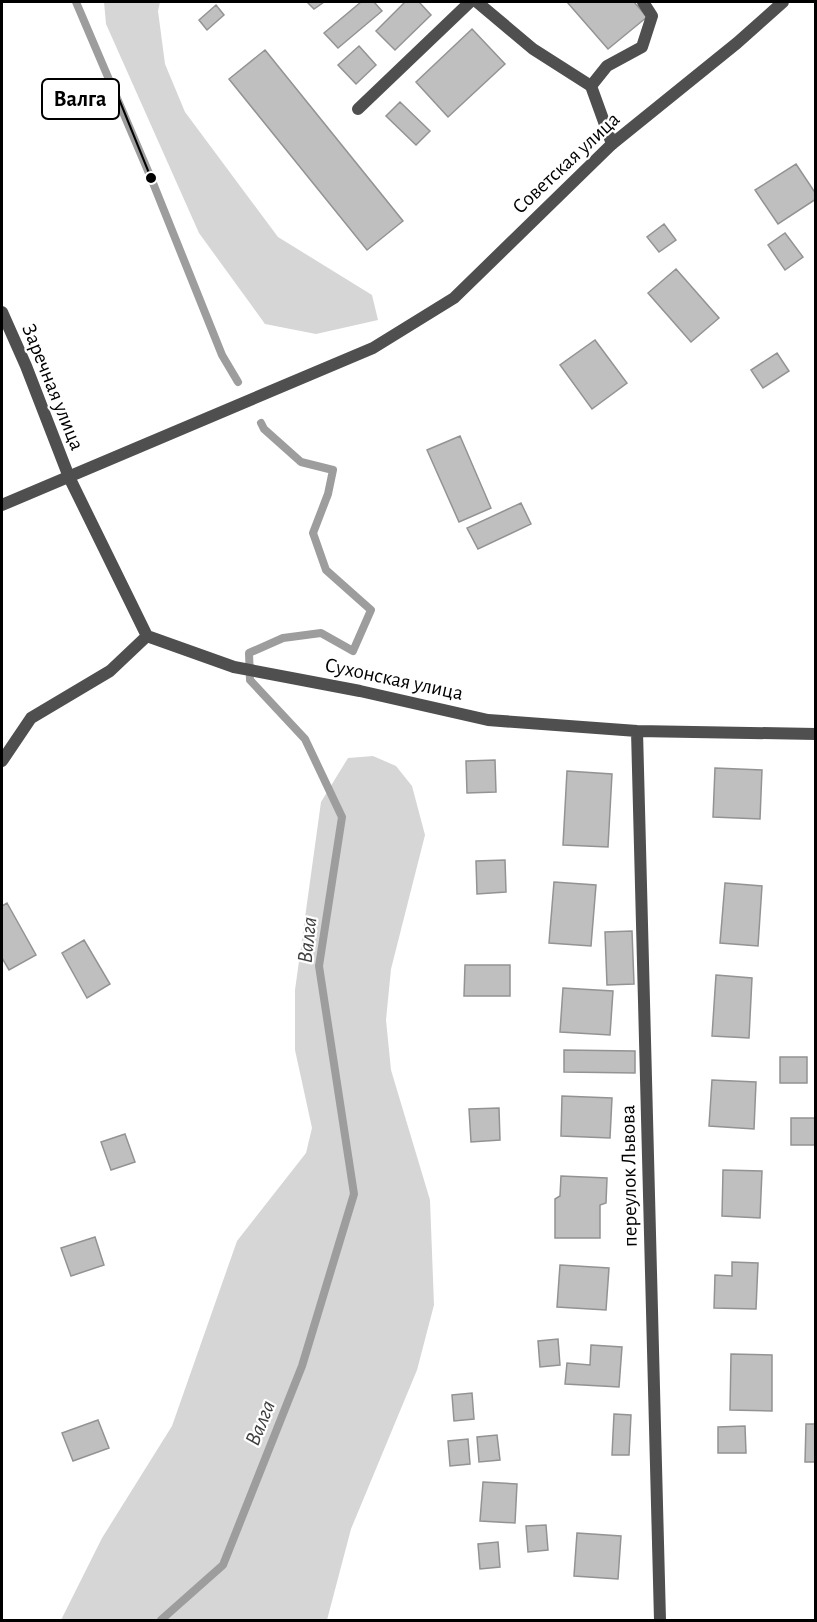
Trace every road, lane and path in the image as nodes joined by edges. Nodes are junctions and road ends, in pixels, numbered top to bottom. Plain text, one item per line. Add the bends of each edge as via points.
1 (470, 2) edge
2 (477, 2) edge
3 (643, 2) edge
4 (783, 2) edge
5 (591, 86) junction
6 (358, 109) dead end
7 (612, 144) junction
8 (2, 312) edge
9 (69, 477) junction
10 (2, 505) edge
11 (147, 636) junction
12 (637, 731) junction
13 (816, 734) edge
14 (2, 761) edge
15 (660, 1620) edge

1 - 6 street
2 - 5 street via 533,49
3 - 5 street via 652,16 642,46 607,66
4 - 7 street, Советская улица
5 - 7 street
7 - 9 street, Советская улица via 454,298 373,348
8 - 9 street, Заречная улица
9 - 10 street, Советская улица
9 - 11 street
11 - 12 street, Сухонская улица via 234,667 488,720
11 - 14 street via 110,671 31,718
12 - 13 street, Сухонская улица
12 - 15 street, переулок Львова

